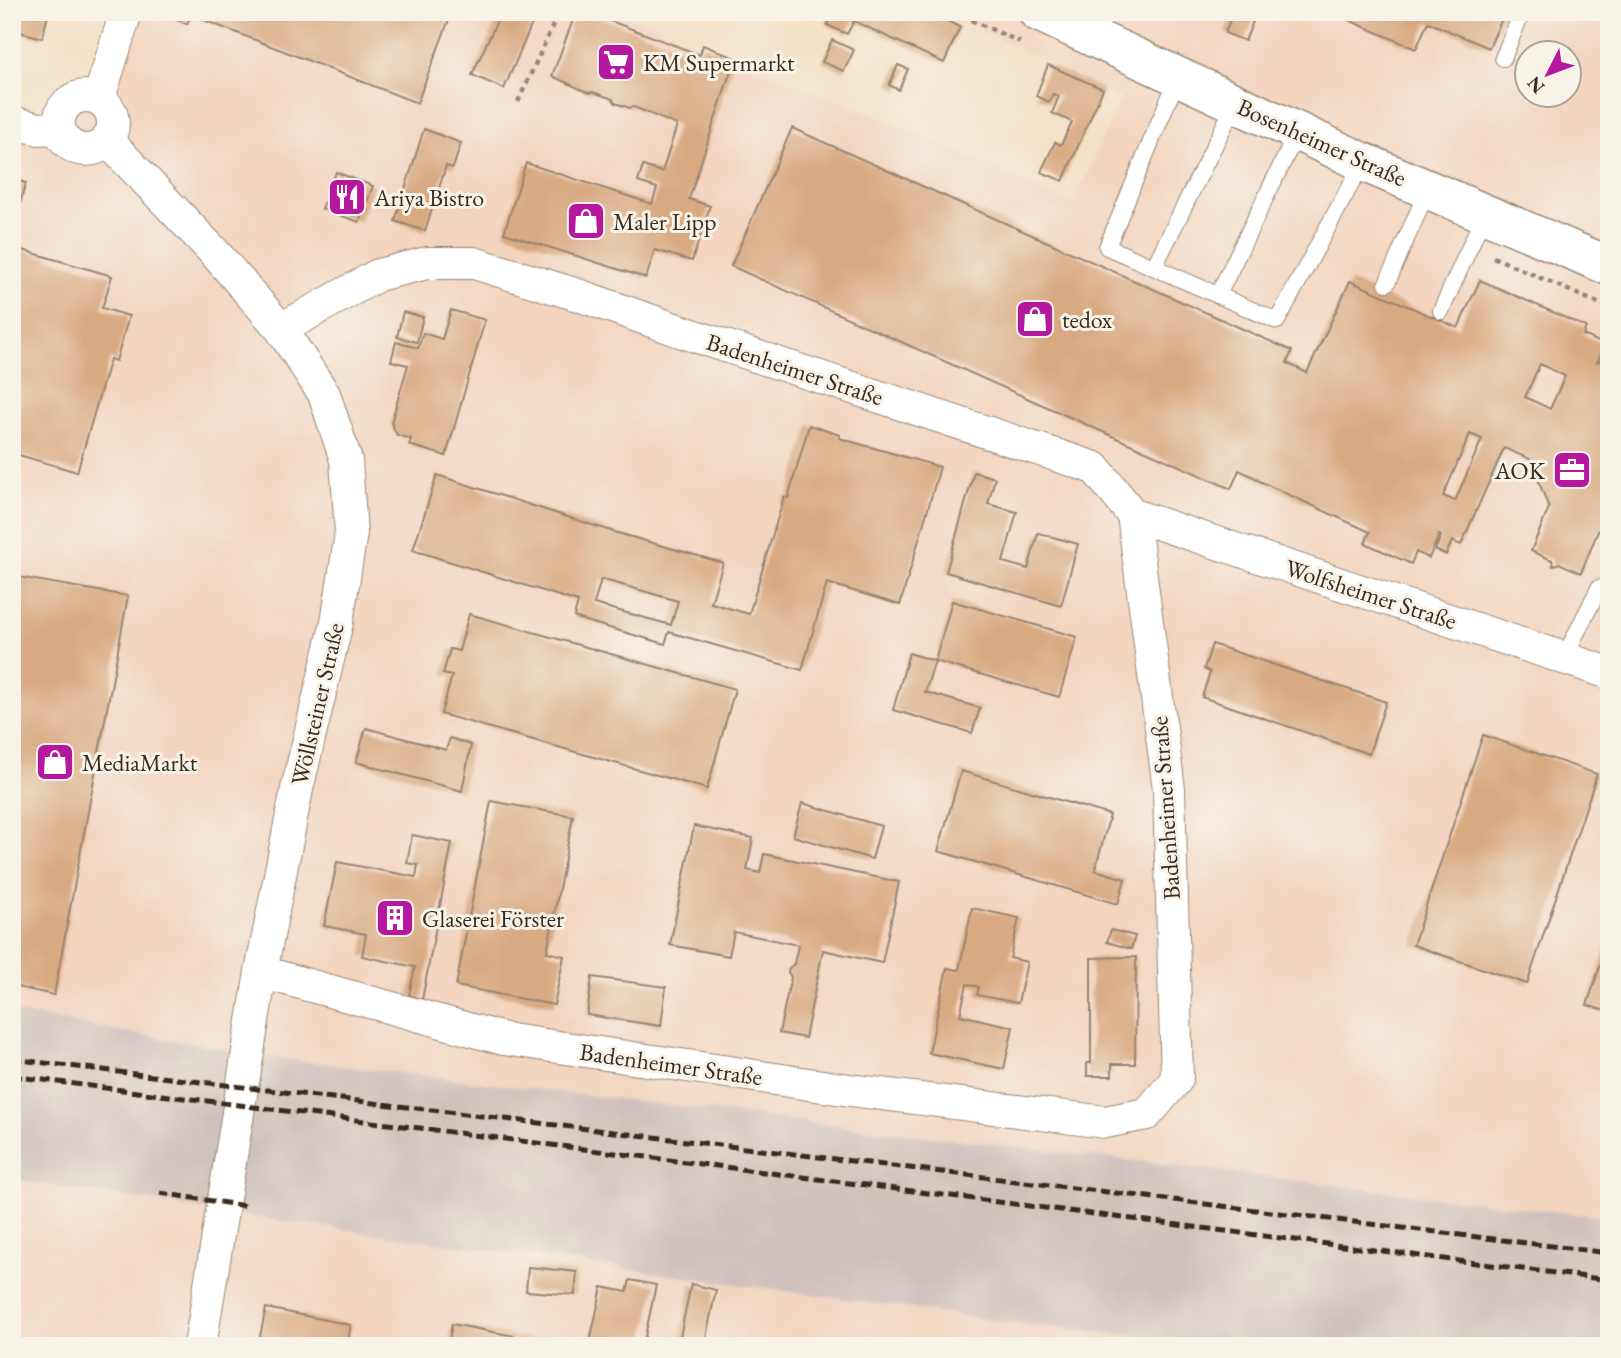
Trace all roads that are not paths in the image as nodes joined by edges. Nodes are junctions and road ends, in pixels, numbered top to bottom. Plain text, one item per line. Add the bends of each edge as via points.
1 (127, 12) edge
2 (1038, 12) edge
3 (1522, 12) edge
4 (1503, 58) dead end
5 (1178, 77) junction
6 (99, 98) junction
7 (1236, 103) junction
8 (12, 122) edge
9 (59, 128) junction
10 (1298, 131) junction
11 (107, 140) junction
12 (1363, 162) junction
13 (1428, 189) junction
14 (1485, 213) junction
15 (1154, 267) junction
16 (1609, 267) edge
17 (1387, 283) dead end
18 (1218, 295) junction
19 (1441, 311) dead end
20 (281, 329) junction
21 (1133, 515) junction
22 (1609, 586) edge
23 (1564, 658) junction
24 (1609, 673) edge
25 (261, 972) junction
26 (200, 1346) edge

1 - 6 street
2 - 5 street, Bosenheimer Straße
3 - 4 lane
5 - 7 street, Bosenheimer Straße
5 - 15 lane via 1107,247
6 - 9 street via 80,96 68,102 60,113
6 - 11 street via 113,117
7 - 10 street, Bosenheimer Straße
7 - 15 lane
8 - 9 street via 39,129
9 - 11 street via 67,143 83,150 93,150
10 - 12 street, Bosenheimer Straße
10 - 18 lane
11 - 20 street, Wöllsteiner Straße
12 - 13 street, Bosenheimer Straße
12 - 18 lane via 1277,321
13 - 14 street, Bosenheimer Straße
13 - 17 lane
14 - 16 street, Bosenheimer Straße
14 - 19 lane
15 - 18 lane
20 - 21 street, Badenheimer Straße via 378,275 427,263 474,263 1096,468
20 - 25 street, Wöllsteiner Straße via 324,394 346,460 351,533 337,622 297,789
21 - 23 street, Wolfsheimer Straße
21 - 25 street, Badenheimer Straße via 1169,789 1176,1007 1177,1079 1147,1114 1105,1122 504,1039
22 - 23 lane via 1599,588
23 - 24 street, Wolfsheimer Straße
25 - 26 street, Wöllsteiner Straße

